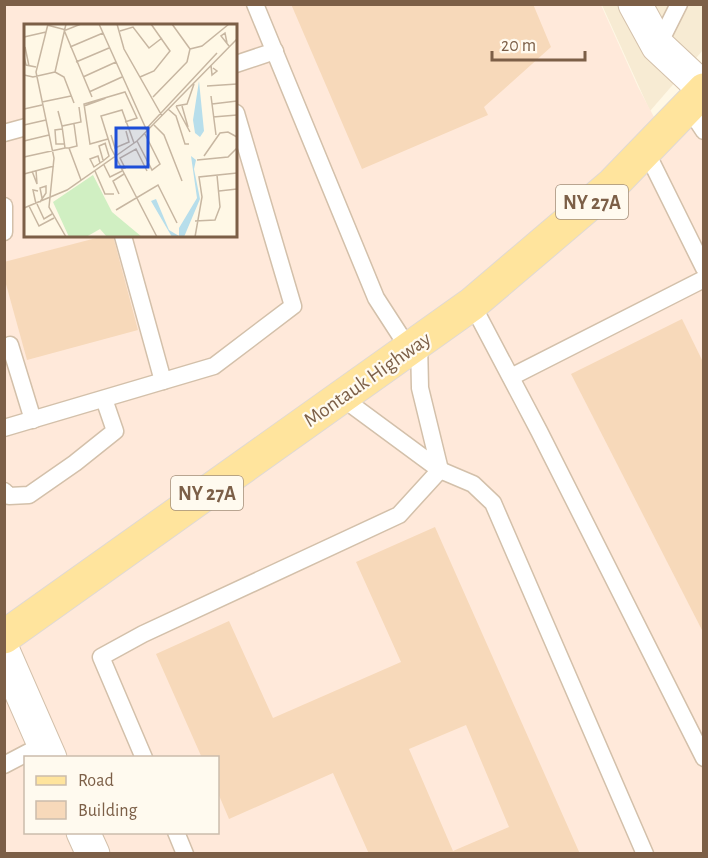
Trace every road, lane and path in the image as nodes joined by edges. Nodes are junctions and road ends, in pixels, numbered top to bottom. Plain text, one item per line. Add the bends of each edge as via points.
1 (255, 4) edge
2 (635, 4) edge
3 (679, 4) edge
4 (658, 46) junction
5 (275, 51) junction
6 (237, 64) edge
7 (700, 104) edge
8 (237, 116) edge
9 (24, 129) edge
10 (4, 134) edge
11 (646, 151) junction
12 (4, 206) edge
13 (4, 232) edge
14 (123, 237) edge
15 (704, 268) edge
16 (704, 279) edge
17 (472, 304) junction
18 (10, 345) dead end
19 (414, 346) junction
20 (511, 377) junction
21 (163, 381) junction
22 (341, 397) junction
23 (104, 399) junction
24 (33, 420) junction
25 (4, 428) edge
26 (440, 470) junction
27 (4, 491) edge
28 (4, 637) edge
29 (4, 653) edge
30 (702, 750) edge
31 (47, 751) edge
32 (32, 756) edge
33 (143, 756) edge
34 (24, 758) edge
35 (4, 765) edge
36 (84, 834) edge
37 (177, 834) edge
38 (93, 854) edge
39 (185, 854) edge
40 (645, 854) edge

1 - 5 lane
2 - 4 street
3 - 4 lane
4 - 7 street
5 - 6 lane
5 - 19 lane via 376,298
7 - 11 main road, Montauk Highway / NY 27A
8 - 21 lane via 293,306 214,366
9 - 10 lane
11 - 15 lane
11 - 17 main road, Montauk Highway / NY 27A
12 - 13 lane
14 - 21 lane
16 - 20 lane
17 - 19 main road, Montauk Highway / NY 27A
17 - 20 lane
18 - 24 lane
19 - 22 main road, Montauk Highway / NY 27A
19 - 26 lane
20 - 30 lane
21 - 23 lane
22 - 26 lane
22 - 28 main road, Montauk Highway / NY 27A
23 - 24 lane
23 - 27 lane via 114,430 29,495 9,496
24 - 25 lane
26 - 33 lane via 399,515 101,657
26 - 40 lane via 472,484 493,503
29 - 31 street
31 - 32 lane
34 - 35 lane
36 - 38 street
37 - 39 lane

